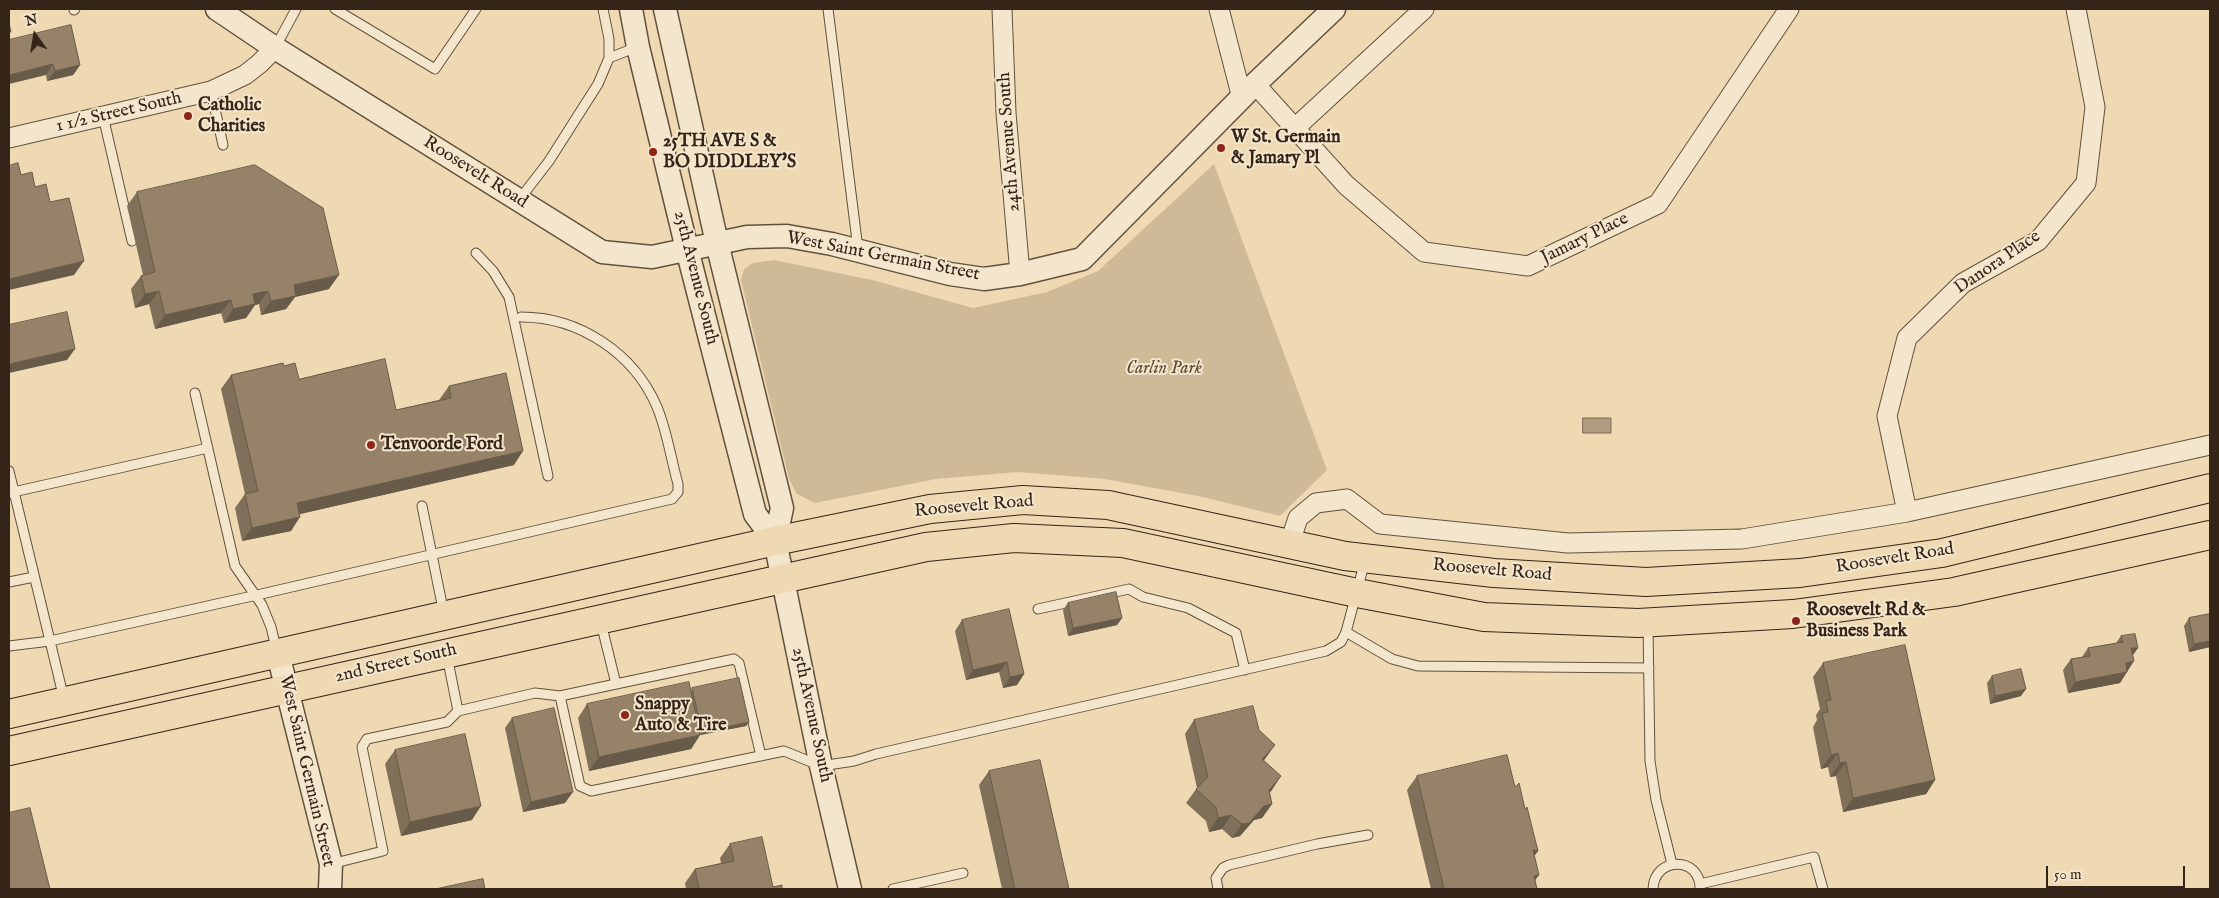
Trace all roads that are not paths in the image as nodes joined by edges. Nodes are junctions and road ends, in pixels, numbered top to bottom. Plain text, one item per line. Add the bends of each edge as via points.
1 (217, 9) edge
2 (296, 9) edge
3 (335, 9) edge
4 (476, 9) edge
5 (603, 9) edge
6 (631, 9) edge
7 (665, 9) edge
8 (828, 9) edge
9 (1002, 9) edge
10 (1219, 9) edge
11 (1334, 9) edge
12 (1424, 9) edge
13 (1789, 9) edge
14 (2076, 9) edge
15 (638, 47) junction
16 (275, 48) junction
17 (609, 58) junction
18 (210, 91) junction
19 (1248, 91) junction
20 (103, 116) junction
21 (1295, 128) junction
22 (9, 138) edge
23 (223, 145) dead end
24 (519, 200) junction
25 (132, 241) dead end
26 (717, 243) junction
27 (687, 249) junction
28 (858, 251) junction
29 (476, 253) dead end
30 (1020, 274) junction
31 (521, 317) dead end
32 (195, 393) dead end
33 (2210, 445) edge
34 (208, 448) junction
35 (9, 471) edge
36 (548, 476) dead end
37 (2210, 488) edge
38 (11, 493) edge
39 (422, 506) dead end
40 (1907, 512) junction
41 (2210, 535) edge
42 (774, 541) junction
43 (1289, 545) junction
44 (432, 554) junction
45 (1366, 559) junction
46 (34, 577) junction
47 (783, 579) junction
48 (9, 582) edge
49 (1357, 593) junction
50 (257, 596) junction
51 (1038, 609) dead end
52 (444, 617) junction
53 (600, 619) junction
54 (1648, 623) junction
55 (1346, 632) junction
56 (50, 641) junction
57 (9, 646) edge
58 (446, 652) junction
59 (278, 654) junction
60 (1649, 668) junction
61 (1245, 670) junction
62 (616, 684) junction
63 (286, 690) junction
64 (560, 696) junction
65 (64, 702) junction
66 (458, 711) junction
67 (9, 714) edge
68 (9, 751) edge
69 (761, 756) junction
70 (822, 766) junction
71 (1368, 835) dead end
72 (331, 864) junction
73 (1672, 864) junction
74 (963, 873) dead end
75 (1700, 887) edge
76 (330, 889) edge
77 (850, 889) edge
78 (893, 889) edge
79 (1218, 889) edge
80 (1653, 889) edge
81 (1823, 889) edge

1 - 16 street, Roosevelt Road
2 - 16 lane
3 - 4 lane via 435,69
5 - 17 lane
6 - 15 street, 25th Avenue South
7 - 26 street, 25th Avenue South
8 - 28 lane
9 - 30 street, 24th Avenue South via 1006,113
10 - 19 street, Jamary Place
11 - 19 street, West Saint Germain Street
12 - 21 street
13 - 21 street, Jamary Place via 1658,204 1528,266 1424,252 1346,185
14 - 40 street, Danora Place via 2095,106 2086,183 2038,241 1963,283 1907,338 1887,416
15 - 17 lane
15 - 27 street, 25th Avenue South
16 - 18 street, 1 1/2 Street South via 245,75
16 - 24 street, Roosevelt Road
17 - 24 lane via 598,84 549,161
18 - 20 street, 1 1/2 Street South
18 - 23 lane
19 - 21 street, Jamary Place
19 - 30 street, West Saint Germain Street via 1082,259
20 - 22 street, 1 1/2 Street South
20 - 25 lane
24 - 27 street, Roosevelt Road via 602,252 652,257
26 - 27 street, West Saint Germain Street
26 - 28 street, West Saint Germain Street via 747,237 787,236
26 - 42 street, 25th Avenue South via 782,508
27 - 42 street, 25th Avenue South via 755,514
28 - 30 street, West Saint Germain Street via 950,274 984,278
29 - 36 lane via 493,271 509,298
31 - 44 lane via 537,317 575,327 604,343 631,367 657,408 678,492 664,502
32 - 34 lane
33 - 40 street
34 - 38 lane
34 - 50 lane via 235,566
35 - 38 lane
37 - 45 main road, Roosevelt Road via 1942,553 1800,573 1646,582 1494,573
38 - 46 lane
39 - 44 lane
40 - 43 street via 1742,538 1568,543 1380,524 1347,499 1316,503 1298,518
41 - 54 main road, Roosevelt Road via 1954,592 1793,614
42 - 43 main road, Roosevelt Road via 930,509 1023,500 1108,505
42 - 47 street, 25th Avenue South
42 - 52 main road, 2nd Street South
43 - 45 main road, Roosevelt Road
44 - 50 lane
44 - 52 lane
45 - 49 lane
46 - 48 lane
46 - 56 lane
47 - 49 main road, Roosevelt Road via 926,547 1014,538 1123,543
47 - 53 main road, 2nd Street South
47 - 70 street, 25th Avenue South
49 - 54 main road, Roosevelt Road via 1484,617
49 - 55 lane
50 - 56 lane
50 - 59 lane via 271,627
51 - 61 lane via 1129,589 1143,597 1188,608 1236,633
52 - 59 main road, 2nd Street South
53 - 58 main road, 2nd Street South
53 - 62 lane
54 - 60 lane
55 - 60 lane via 1392,659 1418,666
55 - 61 lane via 1340,642 1320,653
56 - 57 lane
56 - 65 lane
58 - 63 main road, 2nd Street South
58 - 66 lane
59 - 63 street, West Saint Germain Street
59 - 65 main road, 2nd Street South
60 - 73 lane via 1652,780
61 - 70 lane
62 - 64 lane
62 - 69 lane via 734,659 739,663
63 - 68 main road, 2nd Street South
63 - 72 street, West Saint Germain Street
64 - 66 lane via 535,693
64 - 69 lane via 580,786 591,791
65 - 67 main road, 2nd Street South
66 - 72 lane via 447,722 367,739 362,747 383,851
69 - 70 lane via 784,751
70 - 77 street, 25th Avenue South
71 - 79 lane via 1229,865 1216,878
72 - 76 street, West Saint Germain Street
73 - 75 lane via 1691,868 1699,878
73 - 80 lane via 1656,875
74 - 78 lane
75 - 81 lane via 1814,857

